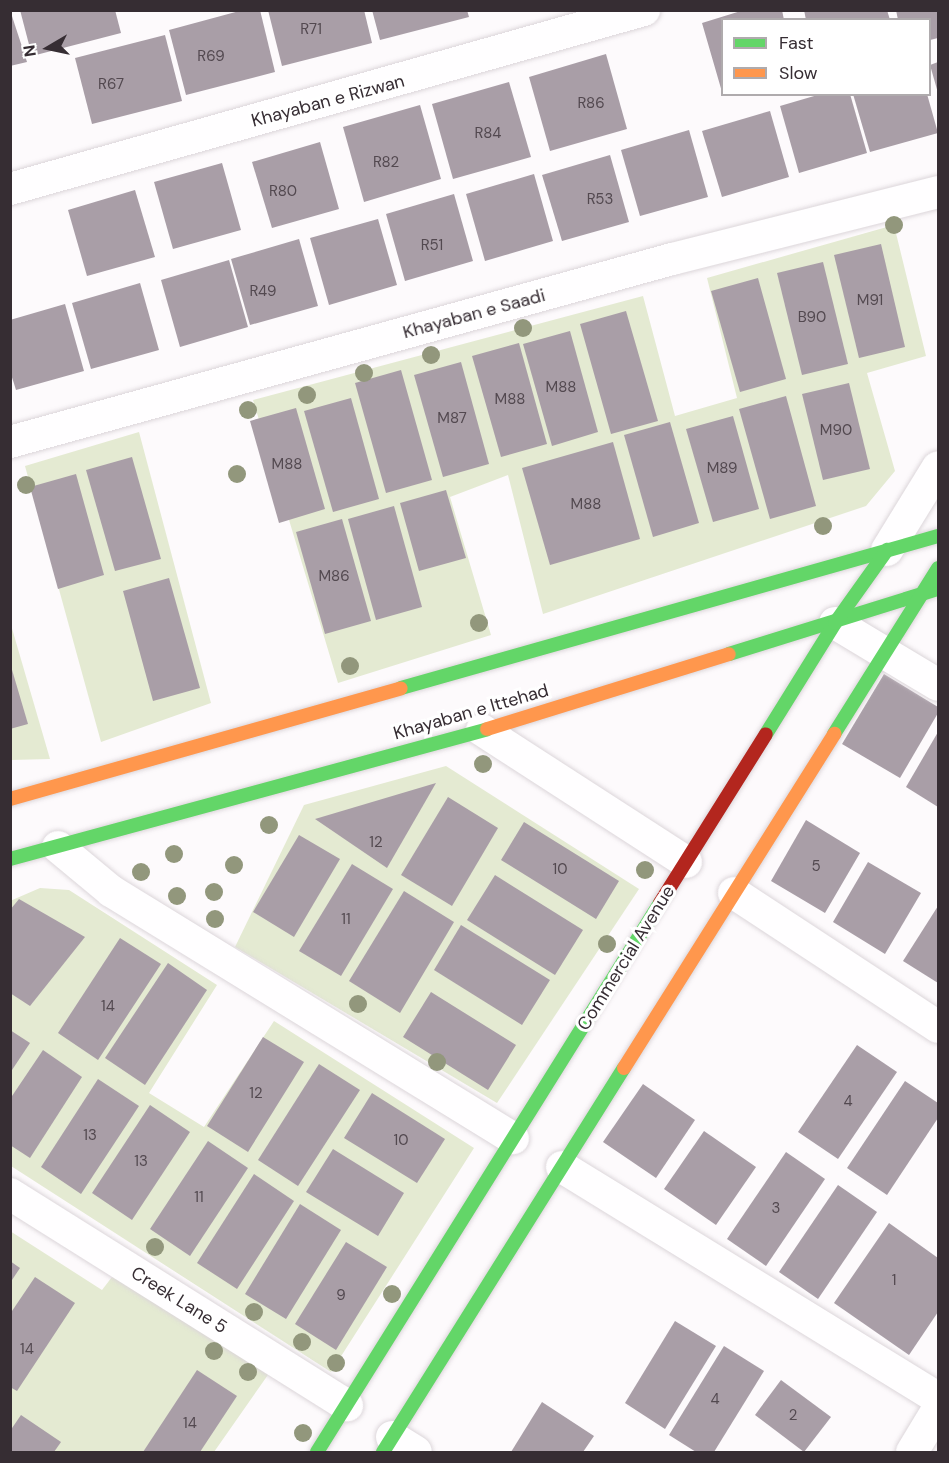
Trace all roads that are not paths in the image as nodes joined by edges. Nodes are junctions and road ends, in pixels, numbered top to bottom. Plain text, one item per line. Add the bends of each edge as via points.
1 (644, 10) edge
2 (10, 189) edge
3 (939, 192) edge
4 (10, 442) edge
5 (939, 467) edge
6 (939, 536) edge
7 (887, 550) junction
8 (939, 567) edge
9 (939, 589) edge
10 (923, 593) junction
11 (837, 620) junction
12 (886, 654) junction
13 (939, 685) edge
14 (482, 730) junction
15 (10, 799) edge
16 (58, 847) junction
17 (10, 859) edge
18 (686, 862) junction
19 (734, 893) junction
20 (939, 1027) edge
21 (513, 1138) junction
22 (562, 1167) junction
23 (10, 1194) edge
24 (939, 1398) edge
25 (347, 1405) junction
26 (939, 1409) edge
27 (397, 1447) edge
28 (317, 1452) edge
29 (912, 1452) edge

1 - 2 street, Khayaban e Rizwan
3 - 4 street, Khayaban e Saadi via 672,259
5 - 7 street, Commercial Avenue
6 - 7 main road
7 - 11 main road, Commercial Avenue
7 - 15 main road
8 - 10 main road
9 - 10 main road, Khayaban e Ittehad
10 - 11 main road, Khayaban e Ittehad
10 - 12 main road
11 - 12 street
11 - 14 main road, Khayaban e Ittehad
11 - 18 main road, Commercial Avenue
12 - 13 street
12 - 19 main road
14 - 16 main road, Khayaban e Ittehad
14 - 18 street
16 - 17 main road, Khayaban e Ittehad
16 - 21 street via 111,891
18 - 21 main road, Commercial Avenue
19 - 20 street
19 - 22 main road
21 - 25 main road, Commercial Avenue
22 - 24 street
22 - 27 main road
23 - 25 street, Creek Lane 5
25 - 28 main road, Commercial Avenue
26 - 29 street

